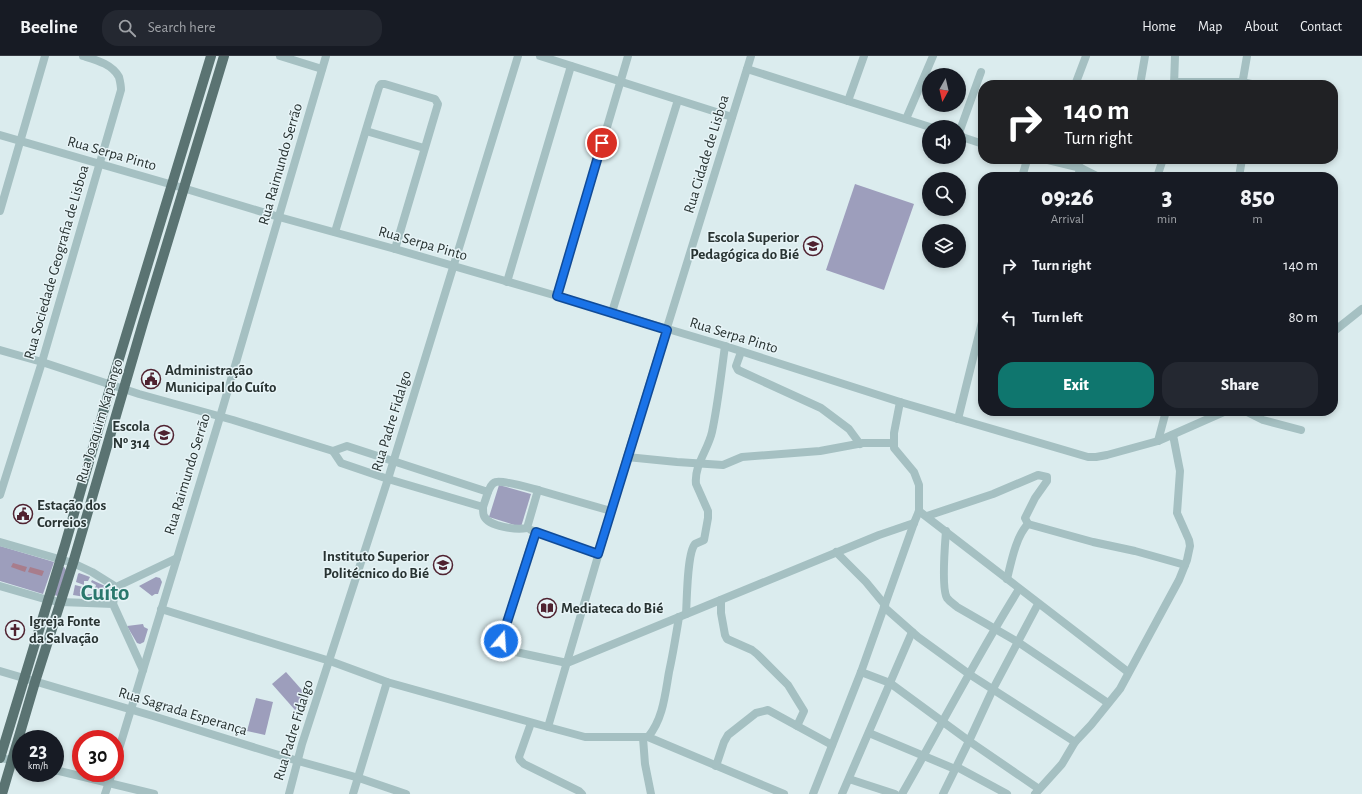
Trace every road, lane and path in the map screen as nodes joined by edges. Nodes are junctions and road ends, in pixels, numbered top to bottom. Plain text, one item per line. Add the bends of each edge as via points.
1 (44, 56) edge
2 (83, 56) edge
3 (211, 56) edge
4 (224, 56) edge
5 (280, 56) edge
6 (326, 56) edge
7 (518, 56) edge
8 (540, 56) edge
9 (628, 56) edge
10 (751, 56) edge
11 (864, 56) edge
12 (933, 56) edge
13 (1086, 56) edge
14 (1145, 56) edge
15 (1175, 56) edge
16 (1247, 56) edge
17 (571, 66) junction
18 (322, 69) junction
19 (747, 69) junction
20 (981, 72) dead end
21 (978, 80) edge
22 (978, 80) edge
23 (1077, 80) edge
24 (1141, 80) edge
25 (1174, 80) edge
26 (1243, 80) edge
27 (620, 82) junction
28 (678, 100) junction
29 (848, 101) junction
30 (195, 109) junction
31 (207, 113) junction
32 (732, 117) junction
33 (906, 119) junction
34 (964, 120) edge
35 (922, 124) edge
36 (366, 131) junction
37 (0, 135) edge
38 (966, 138) edge
39 (20, 141) junction
40 (978, 142) edge
41 (424, 148) junction
42 (99, 164) junction
43 (1066, 164) edge
44 (1081, 168) junction
45 (1079, 172) edge
46 (1089, 172) edge
47 (173, 185) junction
48 (184, 188) junction
49 (0, 211) edge
50 (279, 217) junction
51 (335, 232) junction
52 (395, 249) junction
53 (152, 253) junction
54 (163, 257) junction
55 (454, 266) junction
56 (507, 282) junction
57 (557, 296) junction
58 (612, 312) junction
59 (1361, 312) edge
60 (131, 319) junction
61 (143, 323) junction
62 (1338, 328) edge
63 (667, 330) junction
64 (978, 339) edge
65 (725, 346) junction
66 (0, 350) edge
67 (741, 352) junction
68 (42, 362) junction
69 (111, 385) junction
70 (124, 390) junction
71 (900, 402) junction
72 (1165, 416) edge
73 (1215, 416) edge
74 (1255, 416) edge
75 (220, 417) junction
76 (958, 419) junction
77 (1301, 430) dead end
78 (1173, 435) junction
79 (1158, 441) junction
80 (894, 443) junction
81 (860, 444) junction
82 (333, 451) junction
83 (627, 457) junction
84 (393, 461) junction
85 (698, 464) junction
86 (85, 474) junction
87 (97, 478) junction
88 (388, 479) junction
89 (538, 490) junction
90 (488, 492) junction
91 (0, 495) edge
92 (483, 507) junction
93 (611, 511) junction
94 (920, 511) junction
95 (927, 516) junction
96 (914, 523) junction
97 (1028, 524) junction
98 (527, 528) junction
99 (946, 531) junction
100 (536, 532) junction
101 (0, 542) edge
102 (836, 552) junction
103 (598, 554) junction
104 (61, 558) junction
105 (177, 558) junction
106 (73, 563) junction
107 (1185, 565) junction
108 (1007, 579) junction
109 (0, 586) edge
110 (116, 586) junction
111 (1019, 589) junction
112 (48, 600) junction
113 (721, 600) junction
114 (61, 602) junction
115 (113, 604) junction
116 (1038, 604) junction
117 (884, 606) junction
118 (162, 609) junction
119 (683, 615) junction
120 (994, 629) junction
121 (912, 632) junction
122 (1018, 642) junction
123 (330, 661) junction
124 (567, 663) junction
125 (143, 670) junction
126 (0, 671) edge
127 (861, 672) junction
128 (1128, 672) junction
129 (969, 674) junction
130 (24, 678) junction
131 (35, 682) junction
132 (388, 682) junction
133 (890, 683) junction
134 (993, 688) junction
135 (1108, 703) junction
136 (132, 710) junction
137 (14, 711) junction
138 (25, 715) junction
139 (944, 722) junction
140 (531, 723) junction
141 (10, 726) junction
142 (798, 726) junction
143 (548, 727) junction
144 (21, 730) joint
145 (869, 733) junction
146 (124, 734) edge
147 (645, 737) junction
148 (969, 741) junction
149 (1075, 742) junction
150 (832, 745) junction
151 (924, 756) junction
152 (0, 758) edge
153 (12, 760) edge
154 (298, 761) junction
155 (716, 766) junction
156 (956, 768) junction
157 (12, 772) edge
158 (64, 772) edge
159 (358, 778) junction
160 (849, 779) junction
161 (109, 783) junction
162 (1037, 791) edge
163 (2, 794) edge
164 (105, 794) edge
165 (154, 794) edge
166 (289, 794) edge
167 (353, 794) edge
168 (406, 794) edge
169 (582, 794) edge
170 (651, 794) edge
171 (784, 794) edge
172 (813, 794) edge
173 (842, 794) edge
174 (895, 794) edge
175 (902, 794) edge
176 (943, 794) edge
177 (1007, 794) edge

1 - 39 street
2 - 42 street, Rua Sociedade Geografia de Lisboa via 111,67 119,78 121,90
3 - 30 main road, Rua Joaquim Kapango
4 - 31 main road, Rua Joaquim Kapango
5 - 18 street
6 - 18 street, Rua Raimundo Serrão
7 - 55 street, Rua Padre Fidalgo
8 - 17 street
9 - 27 street
10 - 19 street, Rua Cidade de Lisboa
11 - 29 street
12 - 33 street
13 - 23 street
14 - 24 street
15 - 25 street
16 - 26 street
17 - 27 street
17 - 56 street
18 - 50 street, Rua Raimundo Serrão
19 - 29 street
19 - 32 street, Rua Cidade de Lisboa
20 - 22 street
21 - 34 street
27 - 28 street
27 - 57 street
28 - 32 street
28 - 58 street
29 - 33 street
30 - 31 main road
30 - 47 main road, Rua Joaquim Kapango
31 - 48 main road, Rua Joaquim Kapango
32 - 63 street, Rua Cidade de Lisboa
33 - 35 street
36 - 41 street
36 - 41 street via 379,87 385,84 437,101
36 - 51 street
37 - 39 street, Rua Serpa Pinto
38 - 40 street
39 - 42 street, Rua Serpa Pinto
39 - 49 street
41 - 52 street
42 - 47 street, Rua Serpa Pinto
42 - 68 street, Rua Sociedade Geografia de Lisboa
43 - 44 street
44 - 45 street
44 - 46 street
47 - 48 street, Rua Serpa Pinto
47 - 53 main road, Rua Joaquim Kapango
48 - 50 street, Rua Serpa Pinto
48 - 54 main road, Rua Joaquim Kapango
50 - 51 street, Rua Serpa Pinto
50 - 75 street, Rua Raimundo Serrão
51 - 52 street, Rua Serpa Pinto
52 - 55 street, Rua Serpa Pinto
53 - 54 main road
53 - 60 main road, Rua Joaquim Kapango
54 - 61 main road, Rua Joaquim Kapango
55 - 56 street, Rua Serpa Pinto
55 - 84 street, Rua Padre Fidalgo
56 - 57 street, Rua Serpa Pinto
57 - 58 street, Rua Serpa Pinto
58 - 63 street, Rua Serpa Pinto
59 - 62 street
60 - 61 main road
60 - 69 main road, Rua Joaquim Kapango
61 - 70 main road, Rua Joaquim Kapango
63 - 65 street, Rua Serpa Pinto
63 - 83 street, Rua Cidade de Lisboa
64 - 76 street
65 - 67 street, Rua Serpa Pinto
65 - 85 street via 712,432
66 - 68 street
67 - 71 street, Rua Serpa Pinto
67 - 81 street via 736,366 738,370 821,408 849,429
68 - 69 street
68 - 91 street, Rua Sociedade Geografia de Lisboa
69 - 70 street
69 - 86 main road, Rua Joaquim Kapango
70 - 75 street
70 - 87 main road, Rua Joaquim Kapango
71 - 76 street, Rua Serpa Pinto
71 - 80 street
72 - 79 street
73 - 78 street, Rua Serpa Pinto
74 - 77 street
75 - 82 street
75 - 105 street, Rua Raimundo Serrão
76 - 79 street, Rua Serpa Pinto via 1088,457 1107,455
78 - 79 street, Rua Serpa Pinto
78 - 107 street via 1180,471 1177,513 1190,546
80 - 81 street
80 - 94 street via 894,448 914,472 919,485
81 - 85 street via 820,451 742,457 723,465
82 - 84 street via 347,446
82 - 88 street via 341,463
83 - 85 street
83 - 93 street, Rua Cidade de Lisboa
84 - 88 street, Rua Padre Fidalgo
84 - 90 street
85 - 119 street via 696,484 708,511 708,518 704,540 692,548
86 - 87 main road
86 - 104 main road, Rua Joaquim Kapango
87 - 106 main road, Rua Joaquim Kapango
88 - 92 street
88 - 123 street, Rua Padre Fidalgo
89 - 90 street via 496,482 491,485
89 - 93 street
89 - 98 street
90 - 92 street
92 - 98 street via 484,516 488,521 512,529
93 - 103 street, Rua Cidade de Lisboa
94 - 95 street
94 - 96 street
95 - 97 street via 993,494 1038,475 1047,477 1025,518
95 - 99 street
96 - 102 street
96 - 117 street
97 - 107 street
97 - 108 street via 1016,546
98 - 100 street
99 - 108 street
99 - 120 street via 944,565 947,597 957,607
100 - 103 street
100 - 124 street via 501,641 503,646 511,651
101 - 104 street
102 - 113 street
102 - 117 street via 866,582
103 - 124 street, Rua Cidade de Lisboa
104 - 106 street
104 - 112 main road, Rua Joaquim Kapango
105 - 110 street
105 - 118 street, Rua Raimundo Serrão
106 - 110 street
106 - 114 main road, Rua Joaquim Kapango
107 - 128 street via 1160,617
108 - 111 street
109 - 112 street
110 - 115 street
111 - 116 street
111 - 120 street
112 - 114 street
112 - 130 main road, Rua Joaquim Kapango
113 - 119 street
113 - 142 street via 727,639 752,650 788,685 804,711
114 - 115 street
114 - 131 main road, Rua Joaquim Kapango
115 - 125 street
116 - 122 street
116 - 128 street
117 - 121 street
117 - 127 street
118 - 123 street
118 - 125 street, Rua Raimundo Serrão
119 - 124 street
119 - 147 street via 663,706 653,731
120 - 122 street
120 - 129 street
121 - 129 street
121 - 133 street
122 - 134 street
122 - 135 street
123 - 132 street
123 - 154 street, Rua Padre Fidalgo
124 - 143 street, Rua Cidade de Lisboa
125 - 136 street, Rua Raimundo Serrão
126 - 130 street, Rua Sagrada Esperança
127 - 133 street
127 - 150 street
128 - 135 street via 1120,689
129 - 134 street
129 - 139 street
130 - 131 street, Rua Sagrada Esperança
130 - 137 main road, Rua Joaquim Kapango
131 - 136 street, Rua Sagrada Esperança
131 - 138 main road, Rua Joaquim Kapango
132 - 140 street
132 - 159 street
133 - 139 street
133 - 145 street
134 - 148 street
134 - 149 street
135 - 149 street
136 - 146 street, Rua Raimundo Serrão
136 - 154 street, Rua Sagrada Esperança
137 - 138 main road
137 - 141 main road, Rua Joaquim Kapango
138 - 144 main road, Rua Joaquim Kapango
139 - 148 street
139 - 151 street
140 - 143 street
140 - 169 street via 520,760
141 - 144 main road
141 - 152 main road, Rua Joaquim Kapango
142 - 150 street
142 - 155 street via 769,710 756,713 728,735
143 - 147 street via 585,737
145 - 151 street
145 - 160 street
147 - 155 street
147 - 170 street via 645,764
148 - 156 street
148 - 162 street
149 - 162 street via 1062,764
150 - 172 street
151 - 156 street
151 - 175 street
152 - 153 street
154 - 159 street, Rua Sagrada Esperança
154 - 166 street, Rua Padre Fidalgo
155 - 171 street
156 - 176 street
156 - 177 street
157 - 163 main road, Rua Joaquim Kapango
158 - 161 street
159 - 167 street
159 - 168 street, Rua Sagrada Esperança
160 - 173 street
160 - 174 street
161 - 164 street
161 - 165 street

